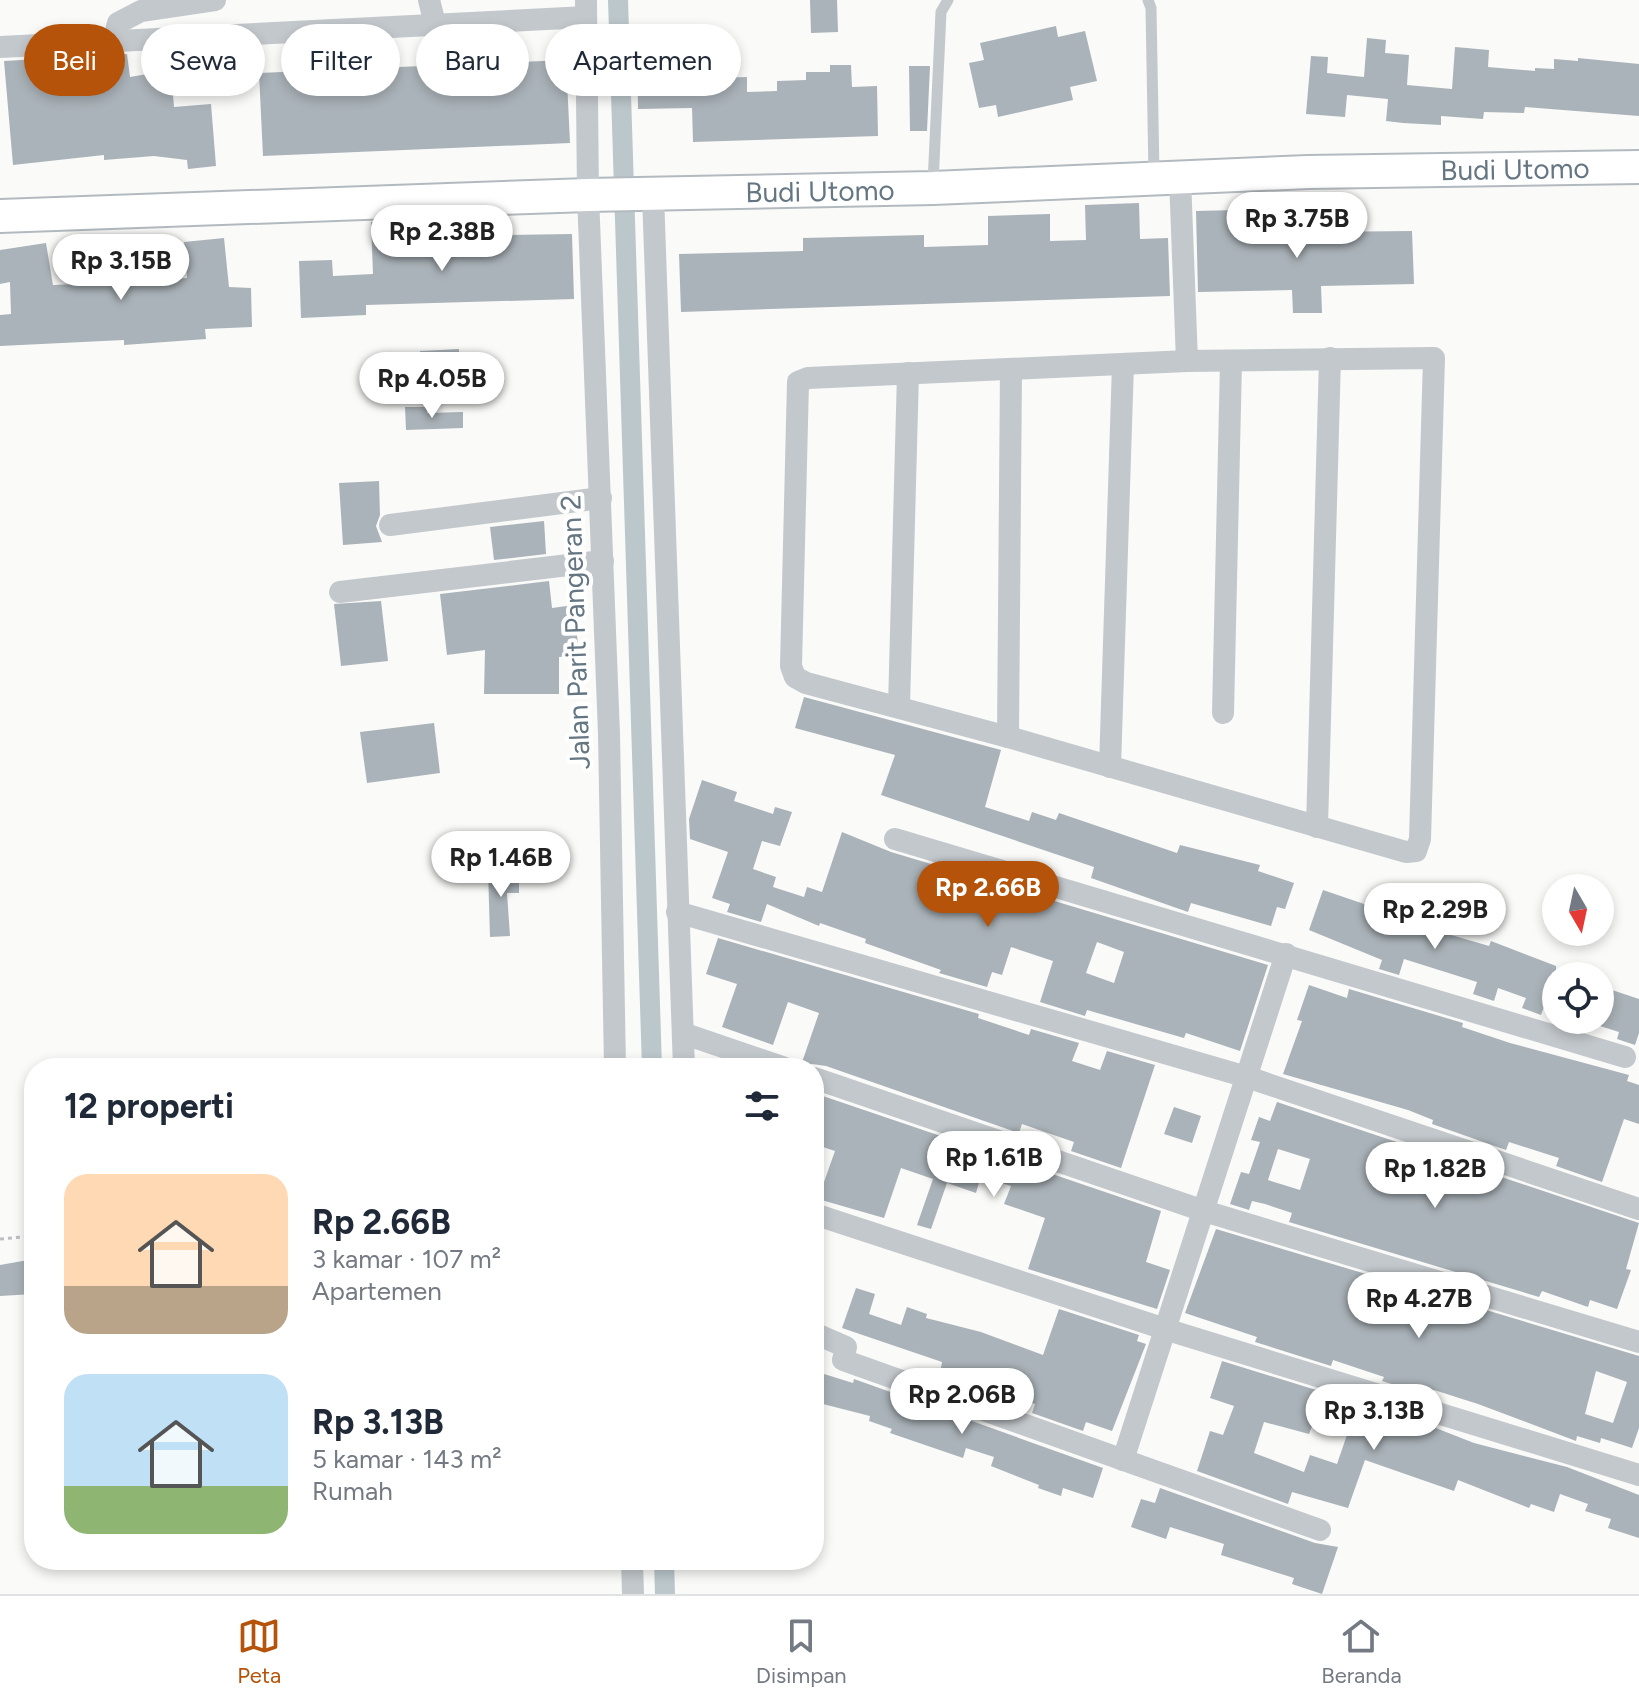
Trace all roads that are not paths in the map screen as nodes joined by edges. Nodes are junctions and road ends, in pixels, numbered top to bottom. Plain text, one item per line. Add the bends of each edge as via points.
1 (215, 0) edge
2 (429, 0) edge
3 (948, 0) edge
4 (1148, 0) edge
5 (586, 8) edge
6 (118, 24) edge
7 (435, 24) joint
8 (416, 25) edge
9 (125, 42) edge
10 (24, 46) edge
11 (0, 47) edge
12 (1639, 167) edge
13 (1168, 179) junction
14 (933, 188) junction
15 (596, 195) junction
16 (645, 195) junction
17 (0, 209) edge
18 (0, 216) edge
19 (1330, 358) junction
20 (1187, 361) junction
21 (1231, 362) junction
22 (1123, 364) junction
23 (1011, 369) junction
24 (908, 373) junction
25 (601, 498) junction
26 (390, 525) dead end
27 (603, 561) junction
28 (340, 592) dead end
29 (899, 706) junction
30 (1223, 713) dead end
31 (1008, 737) junction
32 (1110, 767) junction
33 (1317, 827) junction
34 (895, 839) dead end
35 (677, 912) junction
36 (1286, 954) junction
37 (685, 1034) junction
38 (1625, 1057) dead end
39 (615, 1058) edge
40 (684, 1058) edge
41 (756, 1058) edge
42 (1247, 1077) junction
43 (824, 1081) edge
44 (1639, 1209) edge
45 (1204, 1211) junction
46 (824, 1217) edge
47 (1168, 1330) junction
48 (824, 1337) edge
49 (1639, 1342) edge
50 (1123, 1460) junction
51 (1639, 1475) edge
52 (1320, 1530) dead end
53 (632, 1570) edge
54 (633, 1594) edge

1 - 6 street via 133,14
2 - 7 street
3 - 14 lane via 941,12
4 - 13 lane
5 - 7 street
5 - 15 street, Jalan Parit Pangeran 2
8 - 9 street
10 - 11 street
12 - 13 street, Budi Utomo
13 - 14 street, Budi Utomo
13 - 20 street
14 - 16 street, Budi Utomo
15 - 16 street, Budi Utomo
15 - 18 street, Budi Utomo
15 - 25 street, Jalan Parit Pangeran 2
16 - 35 street
17 - 18 street
19 - 21 street
19 - 33 street
19 - 33 street via 1430,357 1436,366 1420,839 1416,851 1406,852
20 - 21 street
20 - 22 street
21 - 30 street
22 - 23 street
22 - 32 street
23 - 24 street
23 - 31 street
24 - 29 street
24 - 29 street via 808,378 798,382 795,391 791,666 795,677 806,683
25 - 26 street
25 - 27 street, Jalan Parit Pangeran 2
27 - 28 street
27 - 39 street, Jalan Parit Pangeran 2
29 - 31 street
31 - 32 street
32 - 33 street
34 - 36 street
35 - 37 street
35 - 42 street
36 - 38 street
36 - 42 street
37 - 40 street
37 - 41 street
42 - 44 street
42 - 45 street
43 - 45 street
45 - 47 street
45 - 49 street
46 - 47 street
47 - 50 street
47 - 51 street
48 - 50 street via 846,1347 843,1360
50 - 52 street
53 - 54 street

